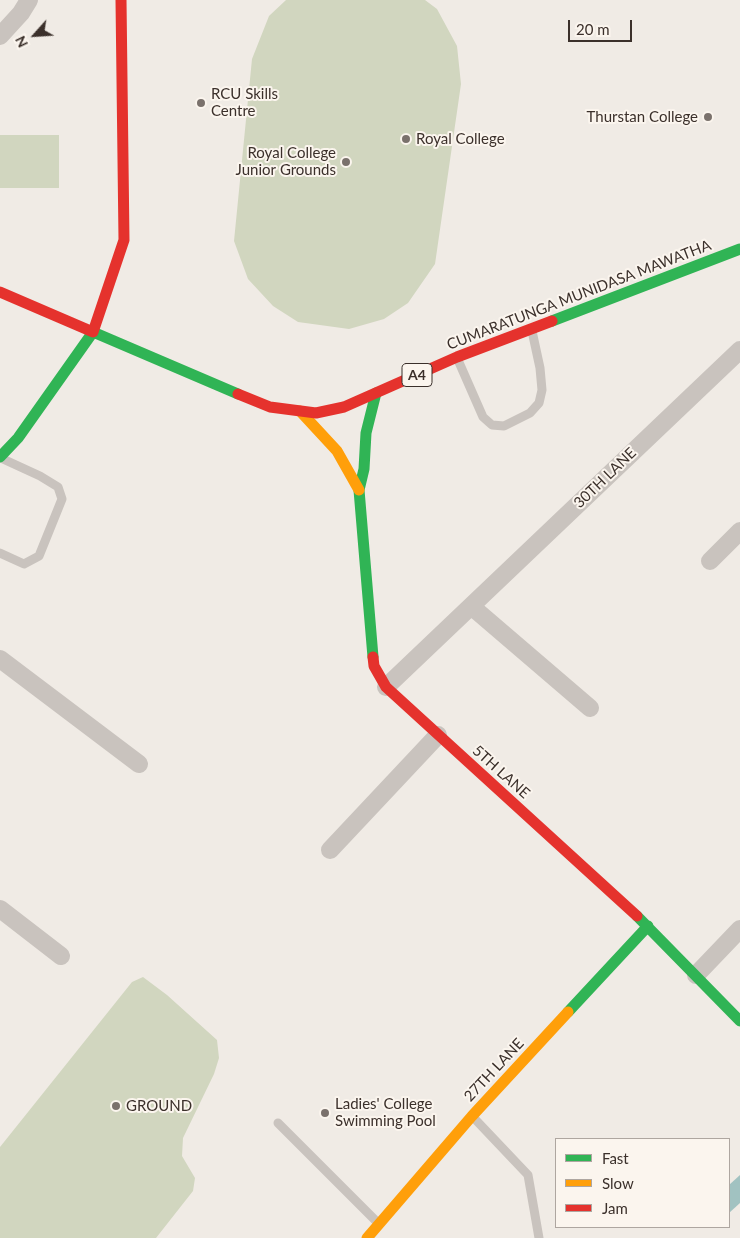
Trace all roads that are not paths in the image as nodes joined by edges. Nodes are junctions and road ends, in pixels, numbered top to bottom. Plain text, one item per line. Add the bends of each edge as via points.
1 (29, 0) edge
2 (121, 0) edge
3 (0, 36) edge
4 (740, 249) edge
5 (0, 292) edge
6 (531, 328) junction
7 (93, 332) junction
8 (740, 350) edge
9 (456, 357) junction
10 (376, 393) junction
11 (300, 411) junction
12 (0, 457) edge
13 (359, 490) junction
14 (740, 531) edge
15 (0, 553) edge
16 (710, 561) dead end
17 (471, 606) junction
18 (0, 658) edge
19 (386, 687) junction
20 (590, 708) dead end
21 (438, 735) junction
22 (139, 764) dead end
23 (330, 850) dead end
24 (0, 909) edge
25 (648, 926) junction
26 (740, 929) edge
27 (61, 956) dead end
28 (696, 976) junction
29 (740, 1021) edge
30 (472, 1116) junction
31 (278, 1123) dead end
32 (379, 1224) junction
33 (367, 1238) edge
34 (540, 1238) edge

1 - 3 street
2 - 7 main road via 124,240
4 - 6 main road, CUMARATUNGA MUNIDASA MAWATHA / A4
5 - 7 main road, CUMARATUNGA MUNIDASA MAWATHA
6 - 9 main road, CUMARATUNGA MUNIDASA MAWATHA / A4
6 - 9 lane via 540,368 542,390 539,403 530,413 504,426 492,425 483,417
7 - 11 main road, CUMARATUNGA MUNIDASA MAWATHA / A4 via 270,407
7 - 12 main road via 18,438
8 - 17 street, 30TH LANE
9 - 10 main road, CUMARATUNGA MUNIDASA MAWATHA / A4
10 - 11 main road, CUMARATUNGA MUNIDASA MAWATHA / A4 via 344,407 316,413
10 - 13 main road, 5TH LANE via 366,433
11 - 13 main road, 5TH LANE via 337,451
12 - 15 lane via 58,487 62,499 39,556 24,564
13 - 19 main road, 5TH LANE via 374,666
14 - 16 street
17 - 19 street, 30TH LANE
17 - 20 street
18 - 22 street
19 - 21 main road, 5TH LANE
21 - 23 street
21 - 25 main road, 5TH LANE
24 - 27 street
25 - 28 main road, 5TH LANE
25 - 30 main road, 27TH LANE
26 - 28 street
28 - 29 main road, 5TH LANE
30 - 32 main road, 27TH LANE
30 - 34 lane via 528,1175
31 - 32 lane
32 - 33 main road, 27TH LANE

